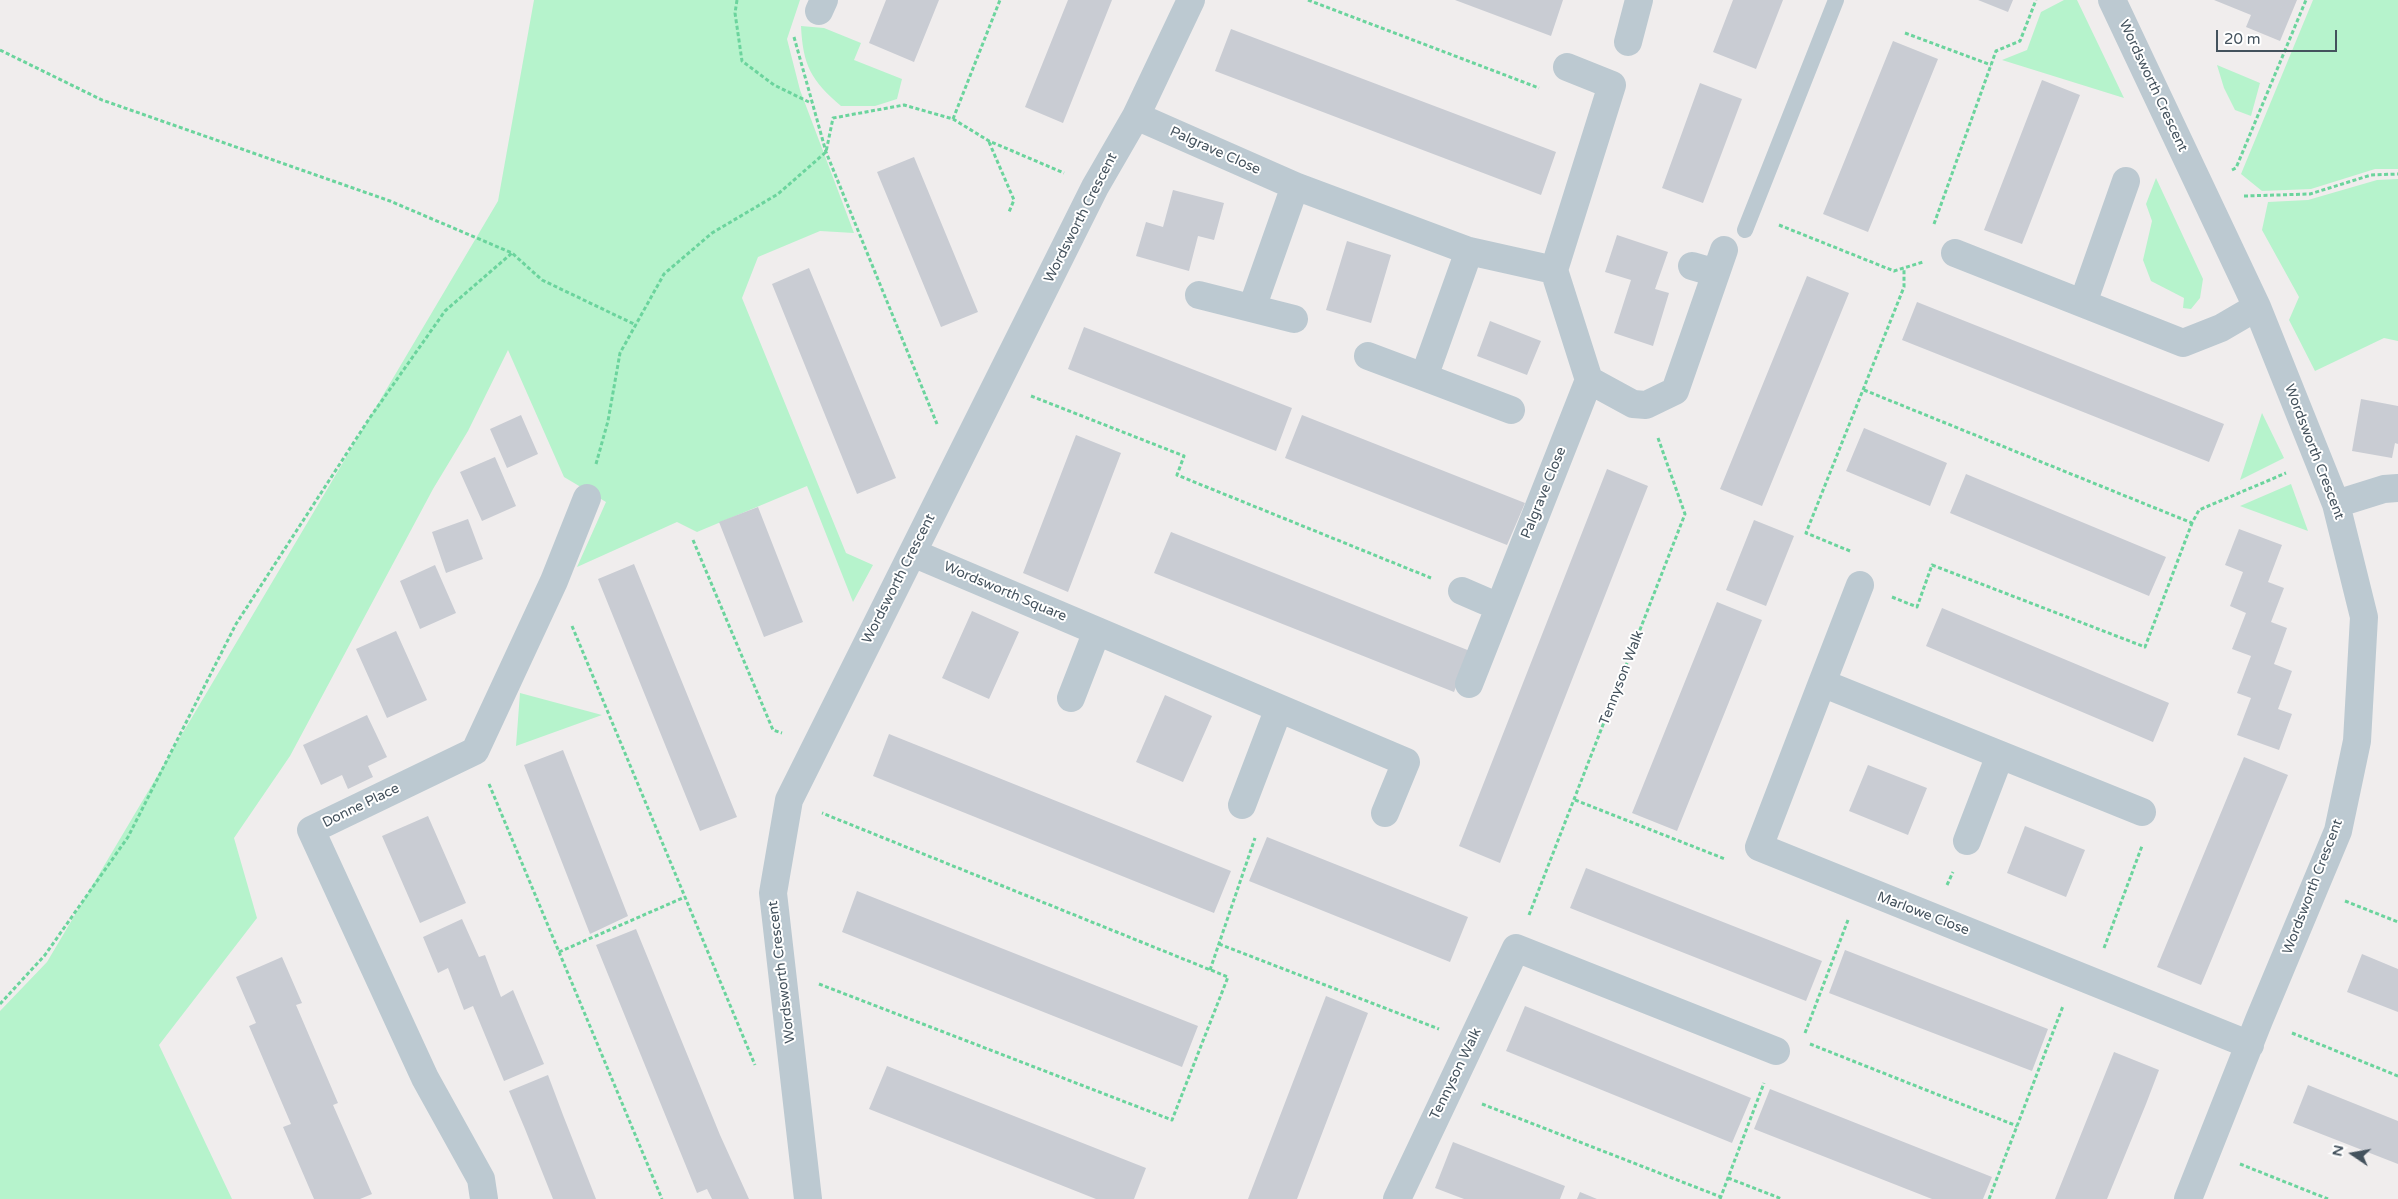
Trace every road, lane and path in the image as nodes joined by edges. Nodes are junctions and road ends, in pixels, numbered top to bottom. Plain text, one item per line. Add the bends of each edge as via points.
1 (737, 0) edge
2 (1000, 0) edge
3 (1191, 0) edge
4 (1308, 0) edge
5 (1639, 0) edge
6 (1836, 0) edge
7 (2036, 0) edge
8 (2112, 0) edge
9 (2306, 0) edge
10 (821, 5) edge
11 (1905, 33) dead end
12 (1628, 42) dead end
13 (0, 50) edge
14 (1991, 65) junction
15 (1571, 69) joint
16 (812, 103) junction
17 (1136, 116) junction
18 (953, 120) junction
19 (989, 141) junction
20 (826, 152) junction
21 (2398, 174) edge
22 (2126, 181) dead end
23 (1295, 186) junction
24 (1095, 187) junction
25 (2202, 191) junction
26 (1009, 212) dead end
27 (1751, 214) junction
28 (1933, 228) dead end
29 (1745, 230) dead end
30 (1469, 251) junction
31 (512, 253) junction
32 (1955, 253) joint
33 (1924, 254) dead end
34 (1711, 263) dead end
35 (1921, 263) junction
36 (1904, 268) junction
37 (1554, 270) junction
38 (1199, 295) dead end
39 (2083, 303) junction
40 (2258, 307) junction
41 (1252, 308) junction
42 (1294, 319) dead end
43 (636, 325) junction
44 (1368, 356) dead end
45 (1424, 377) junction
46 (1589, 380) junction
47 (998, 382) junction
48 (1864, 390) junction
49 (1646, 405) junction
50 (1511, 410) dead end
51 (2318, 459) junction
52 (955, 469) junction
53 (2398, 488) edge
54 (587, 498) joint
55 (2336, 504) junction
56 (2192, 523) junction
57 (693, 540) dead end
58 (913, 553) junction
59 (1858, 554) dead end
60 (554, 581) junction
61 (1860, 585) joint
62 (1462, 591) joint
63 (1499, 607) junction
64 (1097, 630) junction
65 (1822, 683) junction
66 (1469, 684) dead end
67 (1071, 698) dead end
68 (1279, 708) junction
69 (815, 746) junction
70 (475, 751) junction
71 (2000, 755) junction
72 (789, 800) junction
73 (1575, 800) junction
74 (1242, 805) joint
75 (2142, 812) joint
76 (1385, 813) dead end
77 (1967, 841) joint
78 (1759, 847) junction
79 (1859, 889) junction
80 (2315, 889) junction
81 (685, 897) junction
82 (1933, 917) junction
83 (2398, 922) edge
84 (1219, 944) junction
85 (1516, 948) junction
86 (559, 952) junction
87 (782, 970) junction
88 (1210, 970) junction
89 (2083, 978) junction
90 (0, 1004) edge
91 (2259, 1020) junction
92 (1472, 1042) junction
93 (2250, 1046) junction
94 (1776, 1051) joint
95 (757, 1070) dead end
96 (2398, 1076) edge
97 (1448, 1090) junction
98 (2017, 1126) junction
99 (2208, 1152) junction
100 (1728, 1178) junction
101 (1721, 1198) edge
102 (484, 1199) edge
103 (662, 1199) edge
104 (808, 1199) edge
105 (1397, 1199) edge
106 (1782, 1199) edge
107 (1989, 1199) edge
108 (2188, 1199) edge
109 (2328, 1199) edge

1 - 16 path via 735,13 742,61 774,85
2 - 18 path
3 - 17 street, Wordsworth Crescent
4 - 15 path via 1564,98
5 - 12 street
6 - 27 lane
7 - 14 path via 2020,41 1996,51
8 - 25 street, Wordsworth Crescent
9 - 25 path via 2236,168
10 - 16 path via 799,12 794,37
11 - 14 path
13 - 31 path via 102,100 390,201
14 - 28 path
15 - 37 street via 1612,85
16 - 20 path
17 - 23 street, Palgrave Close
17 - 24 street, Wordsworth Crescent
18 - 19 path
18 - 20 path via 904,105 833,118
19 - 24 path
19 - 26 path via 1014,200
20 - 43 path via 778,194 712,233 664,274
20 - 52 path
21 - 25 path via 2371,175 2310,194 2266,197
22 - 39 street
23 - 30 street, Palgrave Close
23 - 41 street
24 - 47 street, Wordsworth Crescent
25 - 40 street, Wordsworth Crescent
27 - 29 lane
27 - 36 path via 1894,271
30 - 37 street, Palgrave Close
30 - 45 street
31 - 43 path via 542,280
31 - 90 path via 445,311 370,419 236,624 128,837 45,955
32 - 35 path
32 - 39 street
33 - 35 path
34 - 49 street via 1675,391
35 - 36 path
36 - 48 path via 1904,288
37 - 46 street
38 - 41 street
39 - 40 street via 2183,342 2221,328
40 - 51 street, Wordsworth Crescent
41 - 42 street
43 - 54 path via 620,353 608,421
44 - 45 street
45 - 50 street
46 - 49 street via 1633,404
46 - 63 street, Palgrave Close
47 - 52 street, Wordsworth Crescent
47 - 62 path via 1184,456 1177,474
48 - 56 path
48 - 59 path via 1806,533
49 - 73 path, Tennyson Walk via 1685,514
51 - 55 street, Wordsworth Crescent
51 - 56 path via 2199,510
52 - 58 street, Wordsworth Crescent
53 - 55 street via 2384,489
54 - 60 street
55 - 80 street, Wordsworth Crescent via 2364,617 2357,741 2338,831
56 - 61 path via 2145,647 1932,565 1916,607
57 - 69 path via 773,730
58 - 64 street, Wordsworth Square
58 - 69 street, Wordsworth Crescent
60 - 70 street
60 - 81 path
61 - 65 street
62 - 63 street
63 - 66 street, Palgrave Close
64 - 67 street
64 - 68 street, Wordsworth Square
65 - 71 street
65 - 78 street
68 - 74 street
68 - 76 street, Wordsworth Square via 1406,762
69 - 72 street, Wordsworth Crescent
70 - 86 path
70 - 102 street, Donne Place via 311,830 425,1078 481,1179
71 - 75 street
71 - 77 street
72 - 87 street, Wordsworth Crescent via 773,893
72 - 88 path
73 - 78 path via 1751,869
73 - 85 path, Tennyson Walk
74 - 84 path via 1264,812
75 - 89 path via 2153,816
77 - 82 path
78 - 79 street, Marlowe Close
79 - 82 street, Marlowe Close
79 - 98 path via 1802,1040
80 - 83 path
80 - 91 street, Wordsworth Crescent
81 - 86 path
81 - 95 path
82 - 89 street, Marlowe Close
84 - 88 path
84 - 92 path
85 - 92 street, Tennyson Walk
85 - 94 street
86 - 103 path
87 - 88 path via 1172,1120 1228,977
87 - 104 street, Wordsworth Crescent
89 - 93 street, Marlowe Close
89 - 98 path
91 - 93 street, Wordsworth Crescent
91 - 96 path
92 - 97 street, Tennyson Walk
93 - 99 street, Wordsworth Crescent
94 - 100 path
97 - 101 path
97 - 105 street, Tennyson Walk
98 - 107 path
99 - 108 street, Wordsworth Crescent
99 - 109 path
100 - 101 path
100 - 106 path

